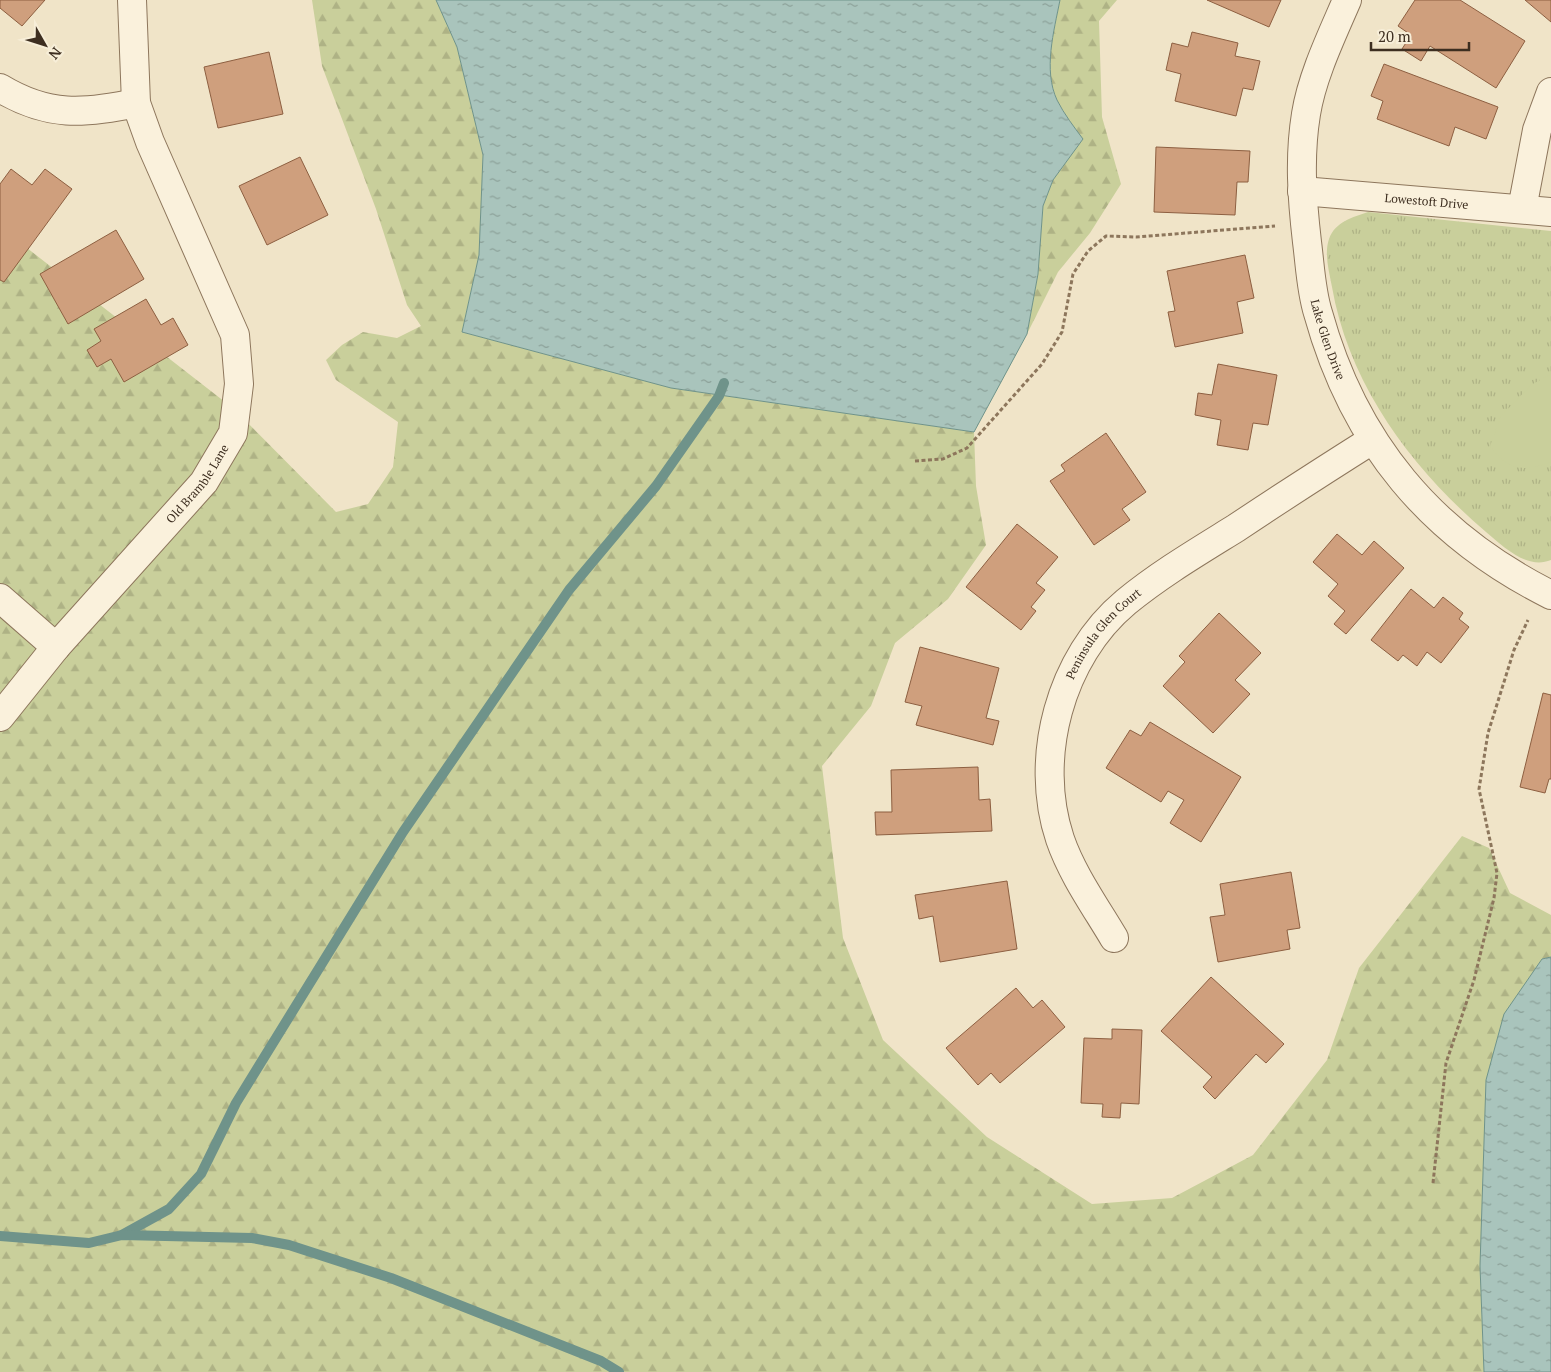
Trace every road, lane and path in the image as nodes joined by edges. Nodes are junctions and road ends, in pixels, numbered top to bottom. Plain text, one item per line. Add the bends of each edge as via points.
1 (132, 0) edge
2 (1347, 0) edge
3 (0, 88) edge
4 (1551, 92) edge
5 (136, 103) junction
6 (1302, 191) junction
7 (1522, 209) junction
8 (1551, 212) edge
9 (1305, 224) junction
10 (1372, 440) junction
11 (915, 461) dead end
12 (1551, 595) edge
13 (0, 598) edge
14 (1528, 620) dead end
15 (56, 647) junction
16 (0, 717) edge
17 (1114, 938) dead end
18 (1433, 1183) dead end

1 - 5 street, Old Bramble Lane
2 - 6 street, Lake Glen Drive via 1324,53 1306,112 1301,159
3 - 5 street via 49,110 93,111
4 - 7 street via 1537,130
5 - 15 street, Old Bramble Lane via 235,335 239,358 238,408 233,433 204,482
6 - 7 street, Lowestoft Drive
6 - 9 street, Lake Glen Drive
7 - 8 street, Lowestoft Drive
9 - 10 street, Lake Glen Drive via 1317,312 1353,406
9 - 11 path via 1136,237 1106,236 1088,251 1074,274 1062,332 1036,371 967,448 943,459
10 - 12 street, Lake Glen Drive via 1401,479 1476,552
10 - 17 street, Peninsula Glen Court via 1125,603 1094,636 1072,672 1058,708 1049,752 1050,798 1060,839 1081,883
13 - 15 street
14 - 18 path via 1514,650 1488,732 1479,789 1497,873 1494,898 1474,980 1446,1063
15 - 16 street, Old Bramble Lane

